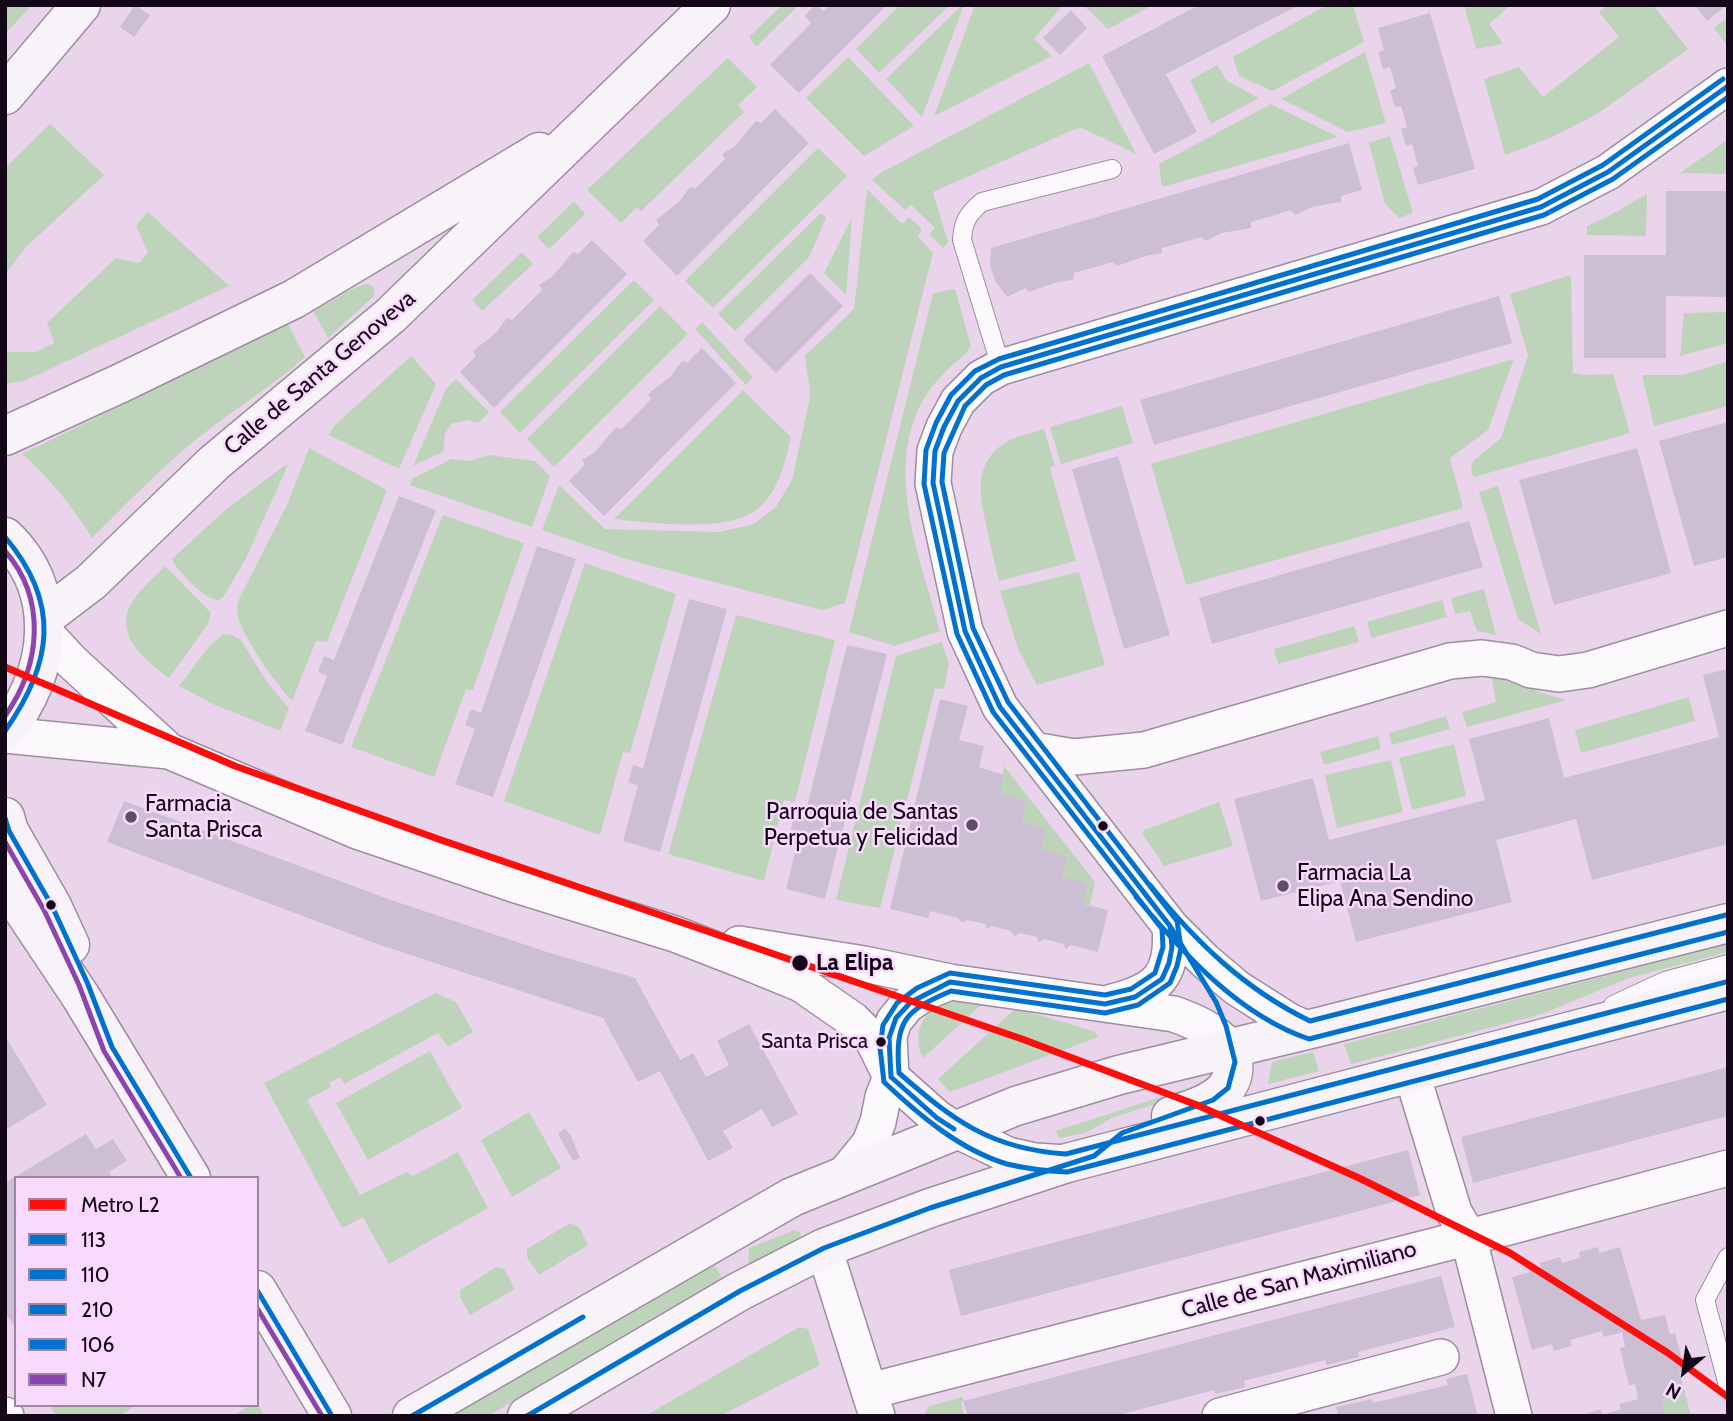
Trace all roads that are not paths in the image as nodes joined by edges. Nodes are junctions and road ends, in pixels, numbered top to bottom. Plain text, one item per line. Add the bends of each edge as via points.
1 (81, 5) edge
2 (711, 5) edge
3 (1728, 86) edge
4 (5, 95) edge
5 (589, 122) junction
6 (1112, 169) dead end
7 (1001, 367) junction
8 (5, 436) edge
9 (5, 537) edge
10 (46, 625) junction
11 (1728, 628) edge
12 (5, 733) edge
13 (1033, 750) junction
14 (169, 751) junction
15 (5, 817) edge
16 (5, 883) edge
17 (1728, 923) edge
18 (1170, 926) junction
19 (675, 934) junction
20 (1728, 964) edge
21 (950, 982) junction
22 (1728, 990) edge
23 (1105, 1004) junction
24 (1309, 1030) junction
25 (1550, 1037) junction
26 (112, 1047) junction
27 (1230, 1048) junction
28 (1412, 1074) junction
29 (891, 1077) junction
30 (954, 1129) junction
31 (1081, 1160) junction
32 (1728, 1168) edge
33 (190, 1176) edge
34 (843, 1176) junction
35 (1468, 1236) junction
36 (824, 1248) junction
37 (1728, 1257) edge
38 (259, 1293) edge
39 (1441, 1357) dead end
40 (1728, 1385) edge
41 (874, 1404) edge
42 (332, 1416) edge
43 (412, 1416) edge
44 (527, 1416) edge
45 (1220, 1416) edge
46 (1514, 1416) edge

1 - 4 street
2 - 5 street, Calle de Santa Genoveva
3 - 7 street via 1608,172 1541,207
5 - 8 street, Calle de Santa Genoveva via 294,299
5 - 10 street, Calle de Santa Genoveva via 390,316 214,463
6 - 7 lane via 982,202 962,223 962,240
7 - 13 street via 981,377 958,401 935,451 933,483 965,631 1000,707
9 - 10 street via 26,564 40,594
10 - 12 street via 31,694
10 - 14 street via 71,661
11 - 13 street via 1588,670 1559,674 1482,658 1450,661 1144,750 1074,757
12 - 14 street
13 - 18 street
14 - 19 street via 357,831
15 - 26 street via 88,982
16 - 26 street
17 - 24 street
18 - 23 street via 1172,947 1161,979 1135,997
18 - 24 street via 1237,988
18 - 27 street via 1216,1002
19 - 21 street
19 - 29 street via 801,984 827,1000 873,1040
20 - 25 lane via 1665,981
21 - 23 street
21 - 29 street via 907,1005 894,1021 889,1036
22 - 25 street
23 - 27 street via 1174,1014 1202,1025
24 - 27 street
25 - 28 street
26 - 33 street
27 - 30 street via 1119,1074
27 - 31 street via 1235,1062 1228,1088 1213,1100 1122,1133
28 - 31 street
28 - 35 street via 1454,1212
29 - 30 street
29 - 34 street via 870,1143
30 - 31 street via 1035,1161
30 - 34 street
31 - 36 street via 930,1208
32 - 35 street, Calle de San Maximiliano
34 - 43 street via 792,1197
35 - 41 street, Calle de San Maximiliano
35 - 46 street
36 - 41 street
36 - 44 street via 740,1291
37 - 40 lane via 1705,1300
38 - 42 street
39 - 45 street

